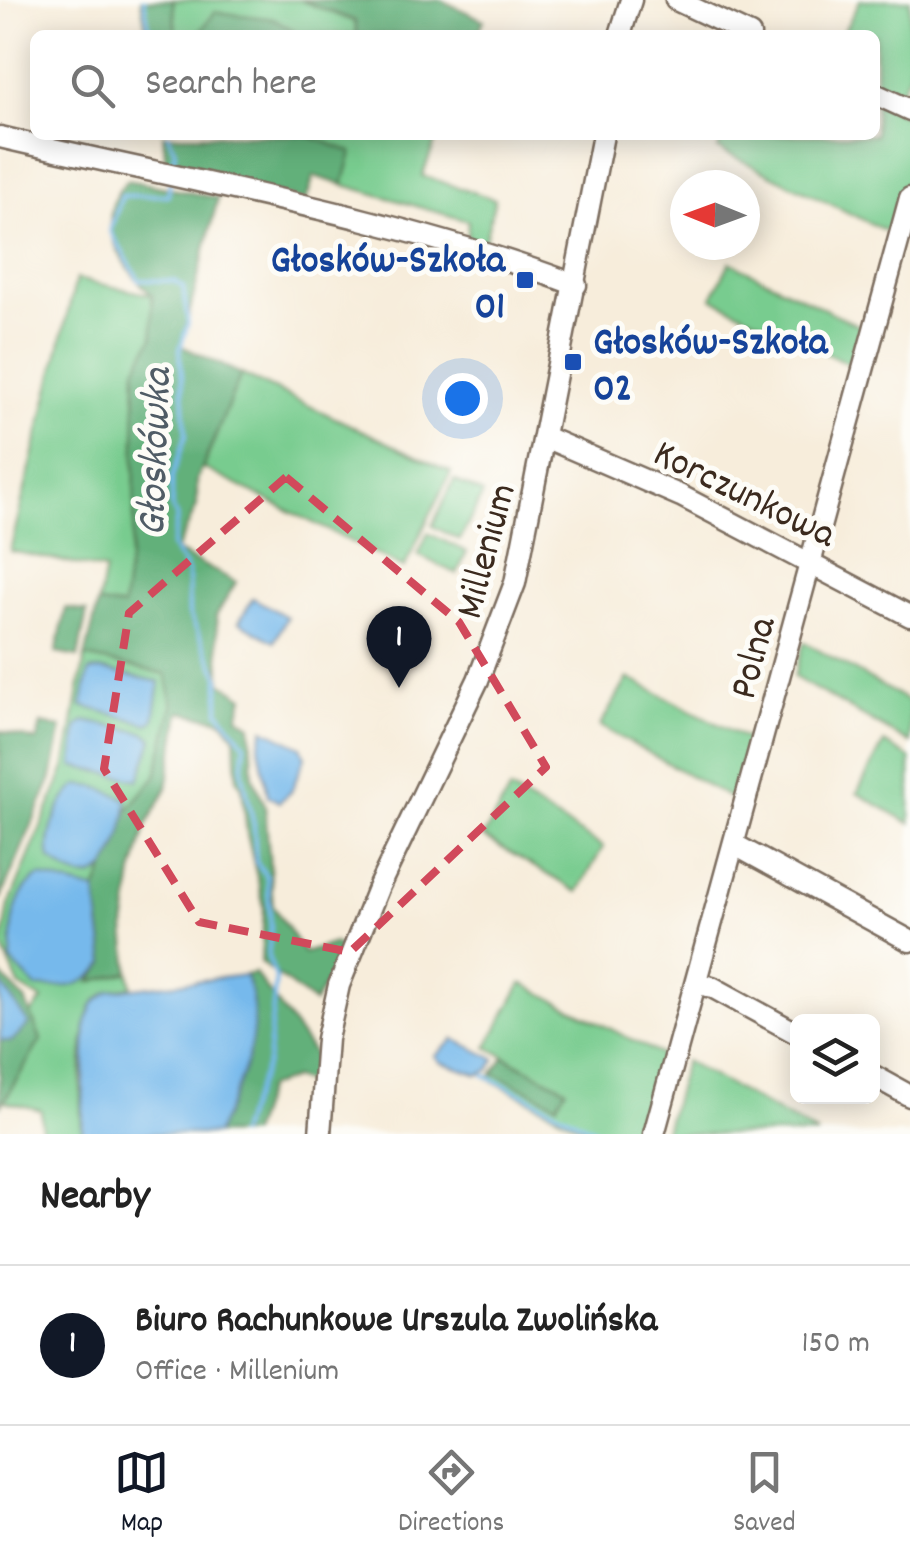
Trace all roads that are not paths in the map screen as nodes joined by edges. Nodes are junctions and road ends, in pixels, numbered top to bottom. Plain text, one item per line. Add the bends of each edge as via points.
1 (630, 0) edge
2 (676, 0) edge
3 (621, 30) edge
4 (739, 30) edge
5 (880, 96) edge
6 (910, 110) edge
7 (0, 137) edge
8 (601, 140) edge
9 (910, 198) edge
10 (576, 284) junction
11 (547, 438) junction
12 (812, 562) junction
13 (910, 616) edge
14 (735, 845) junction
15 (910, 941) edge
16 (698, 984) junction
17 (790, 1030) edge
18 (880, 1079) edge
19 (910, 1096) edge
20 (320, 1134) edge
21 (654, 1134) edge

1 - 3 street
2 - 4 street
5 - 6 street
7 - 10 street via 496,258
8 - 10 street, Millenium
9 - 12 street, Polna
10 - 11 street, Millenium
11 - 12 street, Korczunkowa
11 - 20 street, Millenium via 504,616 340,985 327,1039
12 - 13 street, Korczunkowa
12 - 14 street, Polna
14 - 15 street
14 - 16 street, Polna
16 - 17 street
16 - 21 street, Polna
18 - 19 street

